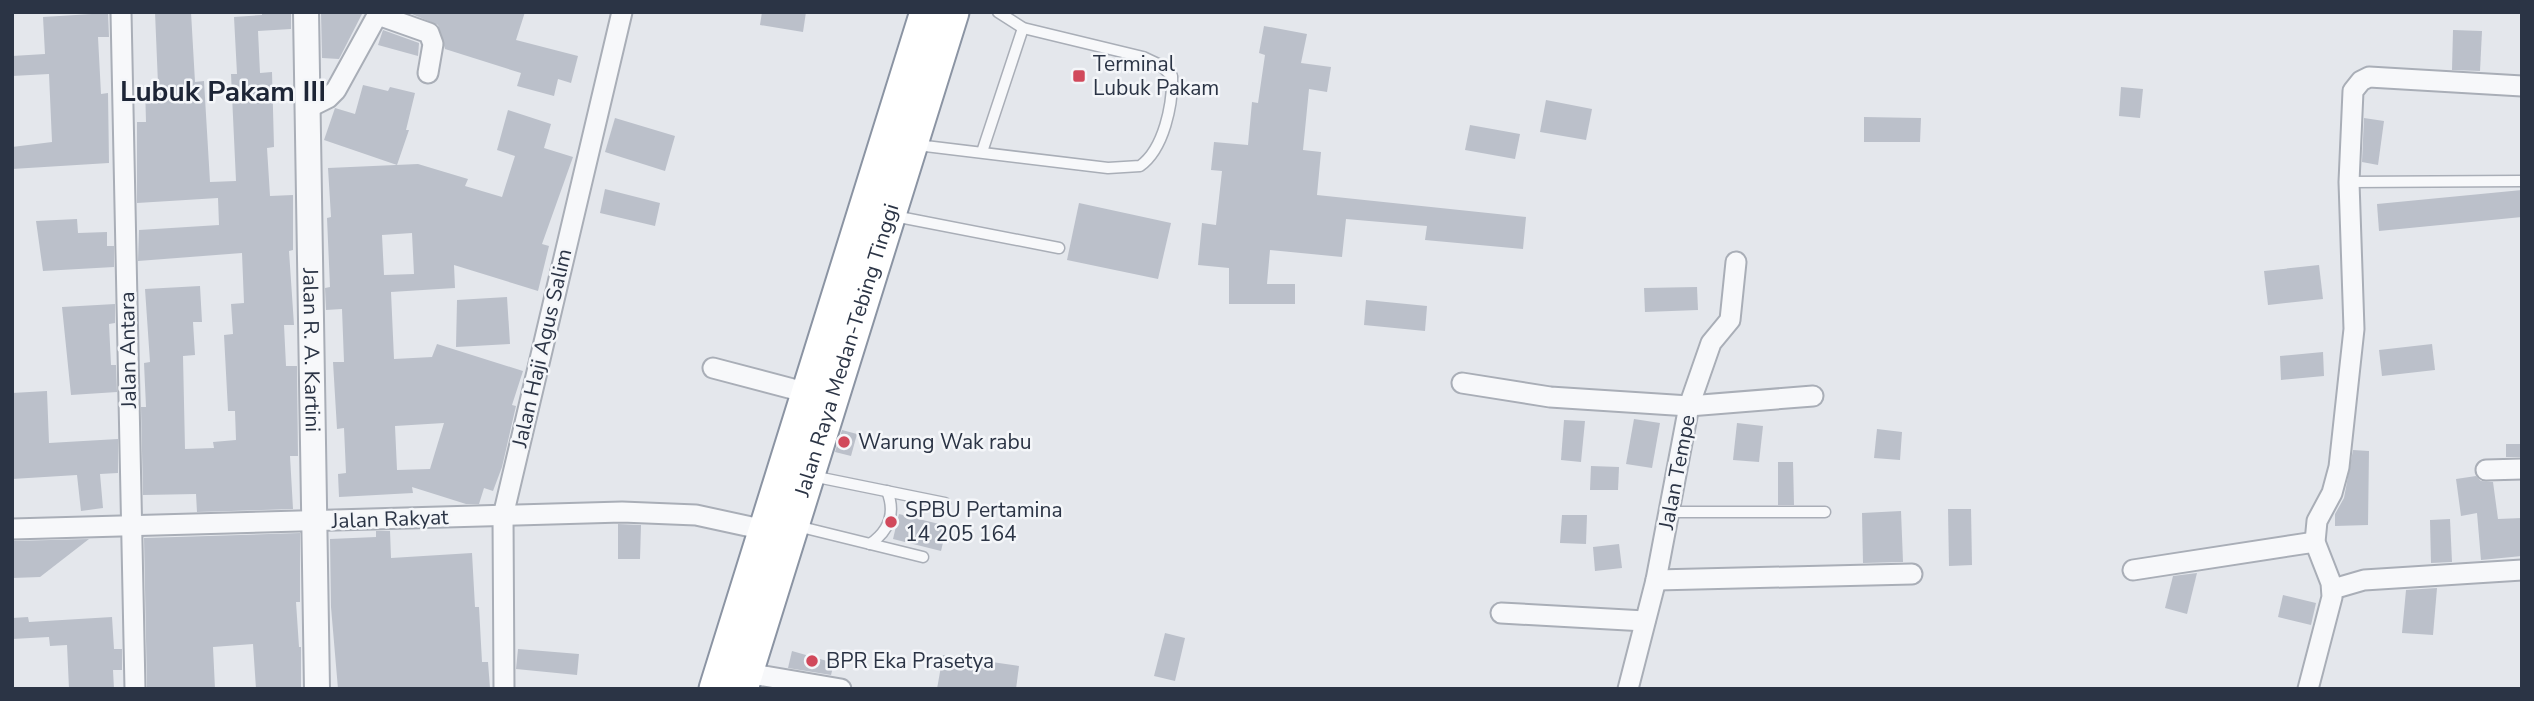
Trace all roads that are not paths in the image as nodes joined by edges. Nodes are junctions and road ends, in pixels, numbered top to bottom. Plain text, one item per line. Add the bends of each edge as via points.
1 (121, 12) edge
2 (306, 12) edge
3 (622, 12) edge
4 (928, 12) edge
5 (952, 12) edge
6 (998, 12) edge
7 (379, 13) edge
8 (1023, 28) junction
9 (428, 73) dead end
10 (2522, 86) edge
11 (308, 108) junction
12 (909, 144) junction
13 (982, 152) junction
14 (2522, 181) edge
15 (2348, 182) junction
16 (886, 192) junction
17 (1059, 248) dead end
18 (1736, 262) dead end
19 (713, 368) dead end
20 (1462, 383) dead end
21 (808, 393) junction
22 (1813, 396) dead end
23 (1689, 406) junction
24 (2522, 469) edge
25 (2486, 470) dead end
26 (796, 473) junction
27 (887, 491) junction
28 (945, 503) dead end
29 (1670, 512) junction
30 (1825, 512) dead end
31 (503, 516) junction
32 (316, 521) junction
33 (132, 526) junction
34 (779, 528) junction
35 (12, 529) edge
36 (2315, 542) junction
37 (870, 544) junction
38 (923, 557) dead end
39 (2133, 570) dead end
40 (2522, 570) edge
41 (1912, 574) dead end
42 (2329, 579) junction
43 (1656, 580) junction
44 (1502, 613) dead end
45 (1646, 621) junction
46 (743, 681) edge
47 (135, 689) edge
48 (317, 689) edge
49 (504, 689) edge
50 (716, 689) edge
51 (841, 689) edge
52 (1628, 689) edge
53 (2308, 689) edge

1 - 33 street, Jalan Antara
2 - 11 street, Jalan R. A. Kartini
3 - 31 street, Jalan Haji Agus Salim
4 - 16 highway, Jalan Raya Medan-Tebing Tinggi
5 - 12 highway, Jalan Raya Medan-Tebing Tinggi
6 - 8 lane
7 - 9 street via 429,33 433,44
7 - 11 street via 336,90
8 - 13 lane
8 - 13 lane via 1160,65 1172,76 1168,114 1154,150 1140,166 1108,168
10 - 15 street via 2369,77 2361,81 2351,98
11 - 32 street, Jalan R. A. Kartini
12 - 13 lane
12 - 16 highway, Jalan Raya Medan-Tebing Tinggi
14 - 15 lane
15 - 36 street via 2354,329 2336,482 2317,521
16 - 17 lane
16 - 21 highway, Jalan Raya Medan-Tebing Tinggi
16 - 26 highway, Jalan Raya Medan-Tebing Tinggi
18 - 23 street, Jalan Tempe via 1730,320 1711,343
19 - 21 street
20 - 23 street via 1550,397
21 - 26 highway, Jalan Raya Medan-Tebing Tinggi
22 - 23 street
23 - 29 street, Jalan Tempe
24 - 25 street
26 - 27 lane
26 - 34 highway, Jalan Raya Medan-Tebing Tinggi
27 - 28 lane
27 - 37 lane via 892,513 886,528
29 - 30 lane
29 - 43 street, Jalan Tempe
31 - 32 street, Jalan Rakyat
31 - 34 street, Jalan Rakyat via 668,513
31 - 49 street, Jalan Haji Agus Salim
32 - 33 street, Jalan Rakyat
32 - 48 street, Jalan R. A. Kartini
33 - 35 street, Jalan Rakyat
33 - 47 street, Jalan Antara
34 - 37 lane
34 - 46 highway, Jalan Raya Medan-Tebing Tinggi
34 - 50 highway, Jalan Raya Medan-Tebing Tinggi
36 - 39 street
36 - 42 street
37 - 38 lane
40 - 42 street
41 - 43 street
42 - 53 street
43 - 45 street, Jalan Tempe
44 - 45 street
45 - 52 street, Jalan Tempe
46 - 51 street

